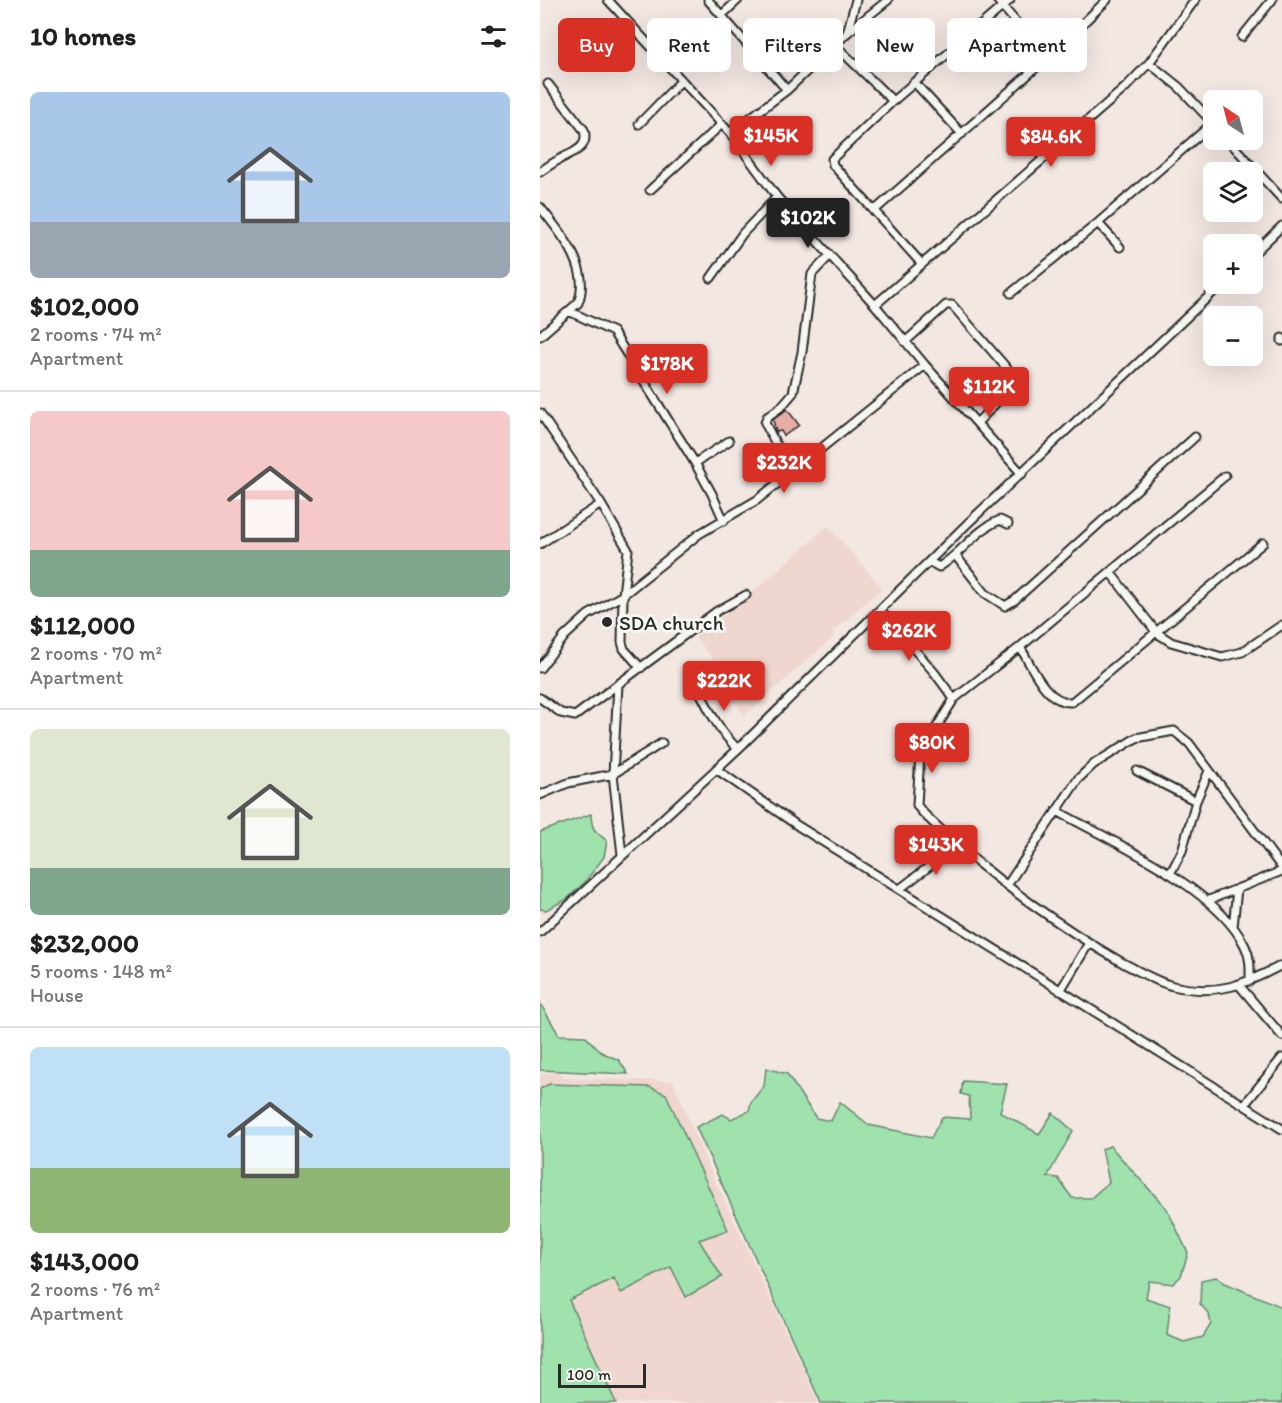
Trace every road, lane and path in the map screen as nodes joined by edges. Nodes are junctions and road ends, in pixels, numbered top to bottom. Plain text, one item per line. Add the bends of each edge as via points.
1 (608, 0) edge
2 (708, 0) edge
3 (738, 0) edge
4 (856, 0) edge
5 (888, 0) edge
6 (997, 0) edge
7 (1010, 0) edge
8 (1107, 0) edge
9 (1195, 0) edge
10 (1272, 0) edge
11 (1003, 7) junction
12 (723, 14) junction
13 (1012, 18) edge
14 (1087, 19) edge
15 (847, 33) junction
16 (843, 37) edge
17 (1242, 37) dead end
18 (843, 52) edge
19 (1149, 63) junction
20 (807, 72) edge
21 (1031, 72) edge
22 (681, 81) junction
23 (914, 82) junction
24 (548, 84) dead end
25 (787, 90) junction
26 (893, 101) junction
27 (1203, 112) edge
28 (639, 124) dead end
29 (722, 124) junction
30 (1203, 132) edge
31 (730, 133) junction
32 (962, 134) junction
33 (1237, 150) edge
34 (540, 172) edge
35 (650, 190) dead end
36 (777, 197) junction
37 (1282, 199) edge
38 (540, 207) edge
39 (874, 211) junction
40 (1098, 223) junction
41 (1282, 226) edge
42 (1263, 244) edge
43 (1120, 247) dead end
44 (830, 255) junction
45 (921, 263) junction
46 (711, 278) dead end
47 (1011, 293) dead end
48 (1211, 294) edge
49 (875, 305) junction
50 (568, 311) junction
51 (540, 336) edge
52 (905, 342) junction
53 (924, 365) junction
54 (540, 413) edge
55 (977, 423) junction
56 (1195, 437) dead end
57 (729, 441) dead end
58 (695, 463) junction
59 (1022, 474) junction
60 (788, 475) junction
61 (1225, 476) dead end
62 (601, 504) junction
63 (724, 521) junction
64 (968, 523) junction
65 (1008, 524) dead end
66 (978, 531) junction
67 (1263, 543) dead end
68 (540, 544) edge
69 (956, 556) junction
70 (930, 562) junction
71 (1110, 572) junction
72 (746, 595) dead end
73 (623, 596) junction
74 (881, 611) junction
75 (1282, 625) edge
76 (1157, 633) junction
77 (1020, 647) junction
78 (540, 668) edge
79 (641, 668) junction
80 (618, 685) junction
81 (697, 686) dead end
82 (540, 698) edge
83 (954, 699) junction
84 (662, 743) dead end
85 (738, 749) junction
86 (716, 769) junction
87 (1137, 771) dead end
88 (1209, 771) junction
89 (613, 774) junction
90 (540, 795) edge
91 (1196, 801) junction
92 (1057, 812) junction
93 (957, 845) junction
94 (622, 855) junction
95 (1282, 870) edge
96 (1170, 874) junction
97 (1008, 884) junction
98 (901, 888) junction
99 (1237, 889) junction
100 (1209, 900) junction
101 (1233, 927) junction
102 (540, 932) edge
103 (1089, 944) junction
104 (1282, 965) edge
105 (1250, 981) junction
106 (1239, 986) junction
107 (1059, 991) junction
108 (1282, 1036) edge
109 (1282, 1058) edge
110 (1245, 1104) junction
111 (1282, 1129) edge

1 - 22 street
2 - 12 street
3 - 12 street
4 - 15 street
5 - 15 street
6 - 11 street
7 - 11 street
8 - 14 street
9 - 19 street
10 - 17 street
11 - 13 street
11 - 23 street
12 - 25 street
15 - 16 street
18 - 26 street
19 - 27 street
19 - 45 street
20 - 25 street
21 - 32 street
22 - 28 street
22 - 29 street
23 - 26 street
23 - 32 street
24 - 34 street via 586,137 576,152
25 - 31 street
26 - 39 street via 832,159
29 - 31 street
29 - 35 street
30 - 40 street
31 - 36 street
32 - 39 street
33 - 37 street
36 - 44 street
36 - 46 street via 743,233
38 - 50 street via 571,248 579,273 581,296
39 - 45 street
40 - 43 street
40 - 47 street
41 - 42 street
44 - 49 street
44 - 60 street via 812,274 793,393 765,423
45 - 49 street
48 - 59 street
49 - 52 street
50 - 51 street
50 - 58 street via 613,332
52 - 53 street
52 - 55 street via 946,305 952,305 1013,381
53 - 55 street
53 - 60 street
54 - 62 street
55 - 59 street
56 - 69 street via 1005,606 985,593
57 - 58 street
58 - 63 street
59 - 64 street
60 - 63 street
61 - 71 street
62 - 68 street
62 - 73 street via 628,550
63 - 73 street via 678,549
64 - 66 street
64 - 70 street
65 - 66 street via 1000,519
66 - 69 street
67 - 76 street
69 - 70 street via 939,567
70 - 74 street
71 - 76 street
71 - 77 street
72 - 79 street via 717,611
73 - 78 street via 588,615
73 - 79 street via 622,642
74 - 83 street
74 - 85 street
75 - 76 street via 1242,652 1222,657 1171,642
76 - 77 street via 1072,702 1063,703 1052,697
77 - 83 street
79 - 80 street
80 - 82 street via 575,716 561,713
80 - 89 street
81 - 85 street via 714,719
83 - 93 street via 920,754 917,805
84 - 89 street
85 - 86 street
86 - 94 street
86 - 98 street via 798,826
87 - 91 street
88 - 91 street
88 - 92 street via 1189,743 1174,731 1136,738 1106,755 1078,779
88 - 95 street
89 - 90 street via 568,783
89 - 94 street
91 - 96 street via 1182,851
92 - 96 street
92 - 97 street
93 - 97 street
93 - 98 street
94 - 102 street
95 - 99 street
96 - 100 street
97 - 103 street
98 - 107 street
99 - 100 street
99 - 101 street
100 - 101 street
101 - 105 street via 1251,962
103 - 106 street via 1170,986 1212,991
103 - 107 street
104 - 105 street
105 - 106 street
106 - 108 street
107 - 110 street
109 - 110 street
110 - 111 street

